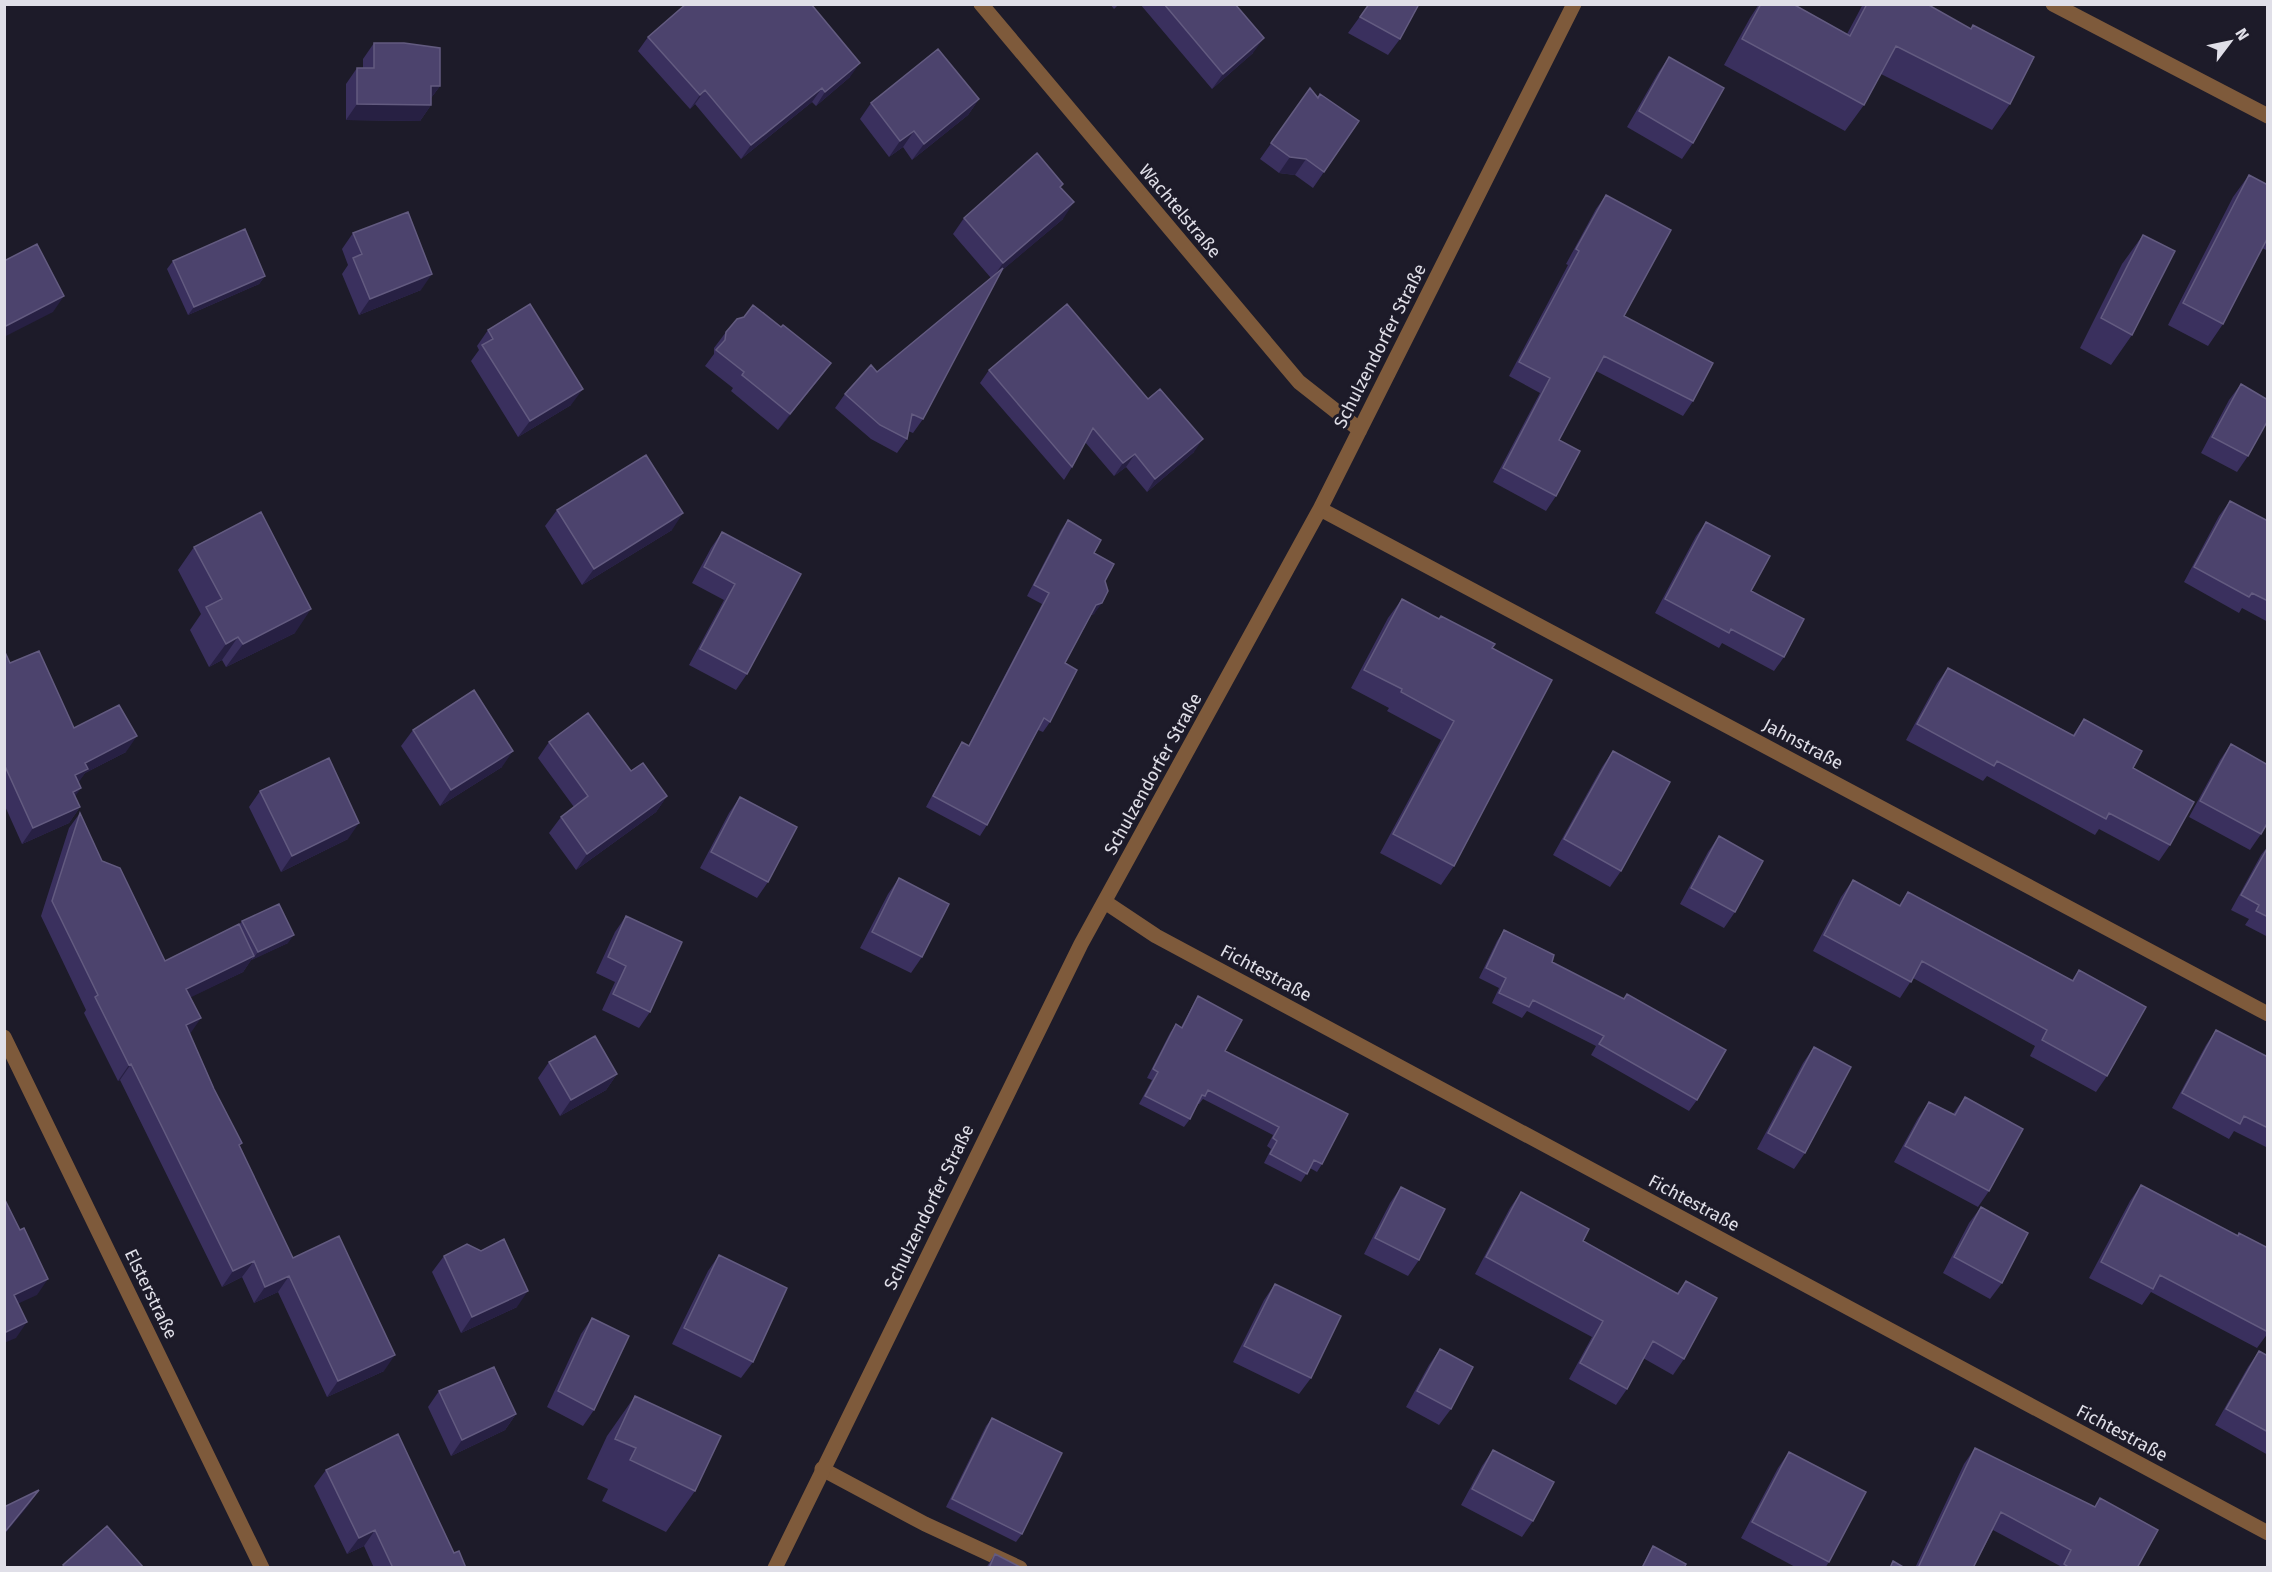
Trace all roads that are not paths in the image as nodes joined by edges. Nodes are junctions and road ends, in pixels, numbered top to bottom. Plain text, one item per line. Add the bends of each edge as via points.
1 (981, 4) edge
2 (1574, 4) edge
3 (2053, 4) edge
4 (2268, 116) edge
5 (1360, 430) junction
6 (1320, 509) junction
7 (1105, 902) junction
8 (2268, 1014) edge
9 (4, 1037) edge
10 (822, 1469) junction
11 (2268, 1533) edge
12 (261, 1568) edge
13 (775, 1568) edge
14 (1020, 1568) edge

1 - 5 street, Wachtelstraße via 1299,382
2 - 5 street, Schulzendorfer Straße
3 - 4 street
5 - 6 street, Schulzendorfer Straße
6 - 7 street, Schulzendorfer Straße
6 - 8 street, Jahnstraße
7 - 10 street, Schulzendorfer Straße
7 - 11 street, Fichtestraße via 1156,936
9 - 12 street, Elsterstraße
10 - 13 street, Schulzendorfer Straße
10 - 14 street via 925,1524

